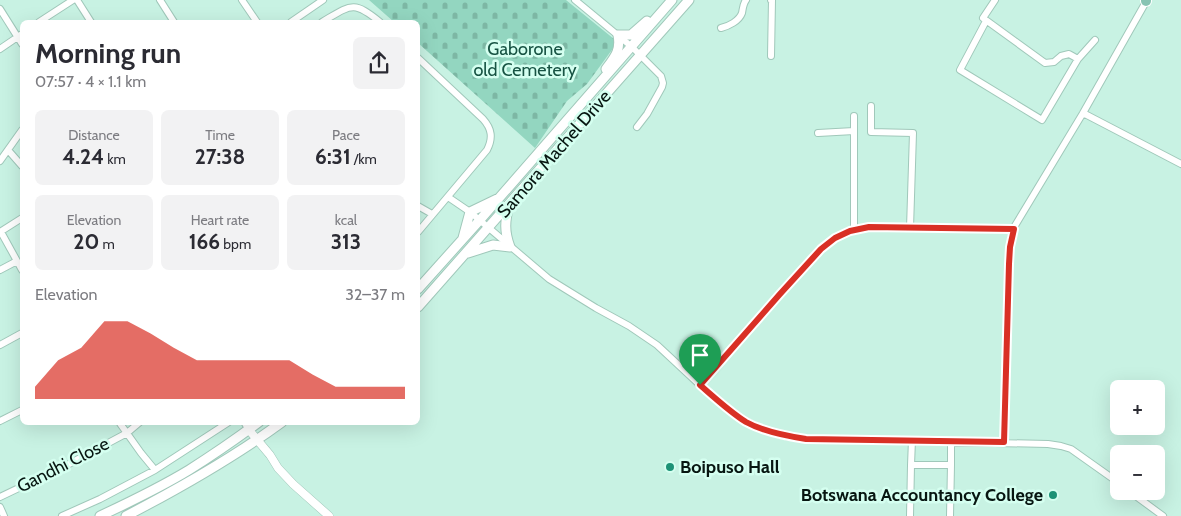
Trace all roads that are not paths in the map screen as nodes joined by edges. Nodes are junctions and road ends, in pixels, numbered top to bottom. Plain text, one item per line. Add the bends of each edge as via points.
1 (73, 0) edge
2 (77, 0) edge
3 (160, 0) edge
4 (242, 0) edge
5 (323, 0) edge
6 (575, 0) edge
7 (672, 0) edge
8 (690, 0) edge
9 (746, 0) edge
10 (772, 0) edge
11 (994, 0) edge
12 (1147, 0) edge
13 (0, 9) edge
14 (660, 14) junction
15 (42, 20) edge
16 (90, 20) edge
17 (173, 20) edge
18 (256, 20) edge
19 (294, 20) edge
20 (325, 20) edge
21 (378, 20) edge
22 (986, 21) junction
23 (721, 28) dead end
24 (20, 35) edge
25 (618, 36) junction
26 (1095, 40) dead end
27 (632, 47) junction
28 (0, 49) edge
29 (641, 55) junction
30 (772, 56) dead end
31 (1078, 59) junction
32 (420, 60) edge
33 (602, 80) junction
34 (870, 106) dead end
35 (1083, 113) junction
36 (854, 116) dead end
37 (637, 127) dead end
38 (854, 131) junction
39 (818, 132) dead end
40 (20, 133) edge
41 (8, 150) junction
42 (0, 161) edge
43 (20, 164) edge
44 (1181, 164) edge
45 (448, 197) junction
46 (500, 197) junction
47 (510, 204) junction
48 (420, 207) edge
49 (470, 212) junction
50 (432, 214) junction
51 (20, 219) edge
52 (479, 221) junction
53 (910, 228) junction
54 (420, 229) edge
55 (488, 229) junction
56 (1014, 229) junction
57 (854, 231) junction
58 (1, 232) edge
59 (463, 238) junction
60 (510, 247) junction
61 (465, 254) junction
62 (17, 261) junction
63 (20, 266) edge
64 (0, 270) edge
65 (420, 287) edge
66 (420, 305) edge
67 (20, 334) edge
68 (0, 345) edge
69 (700, 385) junction
70 (20, 411) edge
71 (0, 421) edge
72 (122, 425) edge
73 (136, 425) edge
74 (224, 425) edge
75 (278, 425) edge
76 (246, 426) edge
77 (126, 433) junction
78 (257, 440) junction
79 (912, 440) junction
80 (951, 441) junction
81 (1004, 442) junction
82 (911, 464) junction
83 (951, 465) junction
84 (155, 470) junction
85 (1110, 476) edge
86 (0, 497) edge
87 (1142, 500) edge
88 (0, 508) edge
89 (4, 516) edge
90 (62, 516) edge
91 (100, 516) edge
92 (126, 516) edge
93 (330, 516) edge
94 (910, 516) edge
95 (950, 516) edge
96 (1163, 516) edge

1 - 15 street
2 - 16 street
3 - 17 street
4 - 18 street
5 - 19 street
6 - 25 street
7 - 14 main road, Samora Machel Drive
8 - 29 main road, Samora Machel Drive
9 - 23 street via 741,14 729,26
10 - 30 street
11 - 22 street via 983,18
12 - 35 street
13 - 24 street
14 - 25 main road via 631,35
14 - 27 main road, Samora Machel Drive
20 - 21 street via 355,6
22 - 31 street via 1045,63 1069,54
22 - 31 street via 960,70 1042,120
24 - 28 street
25 - 27 street
25 - 33 main road via 617,52
26 - 31 street
27 - 29 street
27 - 33 main road, Samora Machel Drive
29 - 37 street via 662,76 663,83
29 - 47 main road, Samora Machel Drive
32 - 45 street via 483,119 491,133 487,150
33 - 46 main road, Samora Machel Drive
34 - 53 street via 871,132 913,132
35 - 44 street
35 - 56 street
36 - 38 street
38 - 39 street
38 - 57 street
40 - 41 street
41 - 42 street
41 - 43 street
45 - 49 street
45 - 50 street
46 - 49 main road
46 - 52 main road, Samora Machel Drive
47 - 55 main road, Samora Machel Drive
47 - 60 main road via 505,225
48 - 50 street
49 - 52 street
49 - 59 main road
50 - 54 street
51 - 58 street
52 - 55 street
52 - 59 main road, Samora Machel Drive
53 - 56 street
53 - 57 street via 869,227
55 - 60 street
55 - 61 main road, Samora Machel Drive
56 - 81 street via 1009,264
57 - 69 street via 835,238 821,249
58 - 62 street
59 - 65 main road, Samora Machel Drive
60 - 61 main road via 493,245
60 - 69 street via 549,279 642,334
61 - 66 main road, Samora Machel Drive
62 - 63 street
62 - 64 street
67 - 68 street
69 - 79 street via 747,422 785,436
70 - 71 street
72 - 77 street
73 - 77 street, Gandhi Close
74 - 84 street
75 - 78 main road
76 - 78 street
76 - 91 main road via 188,470
77 - 84 street
77 - 86 street, Gandhi Close
78 - 92 main road via 194,480
78 - 93 street via 293,484
79 - 80 street
79 - 82 street
80 - 81 street
80 - 83 street
81 - 85 street via 1048,444 1071,449
82 - 83 street
82 - 94 street
83 - 95 street
84 - 90 street
87 - 96 street
88 - 89 street

